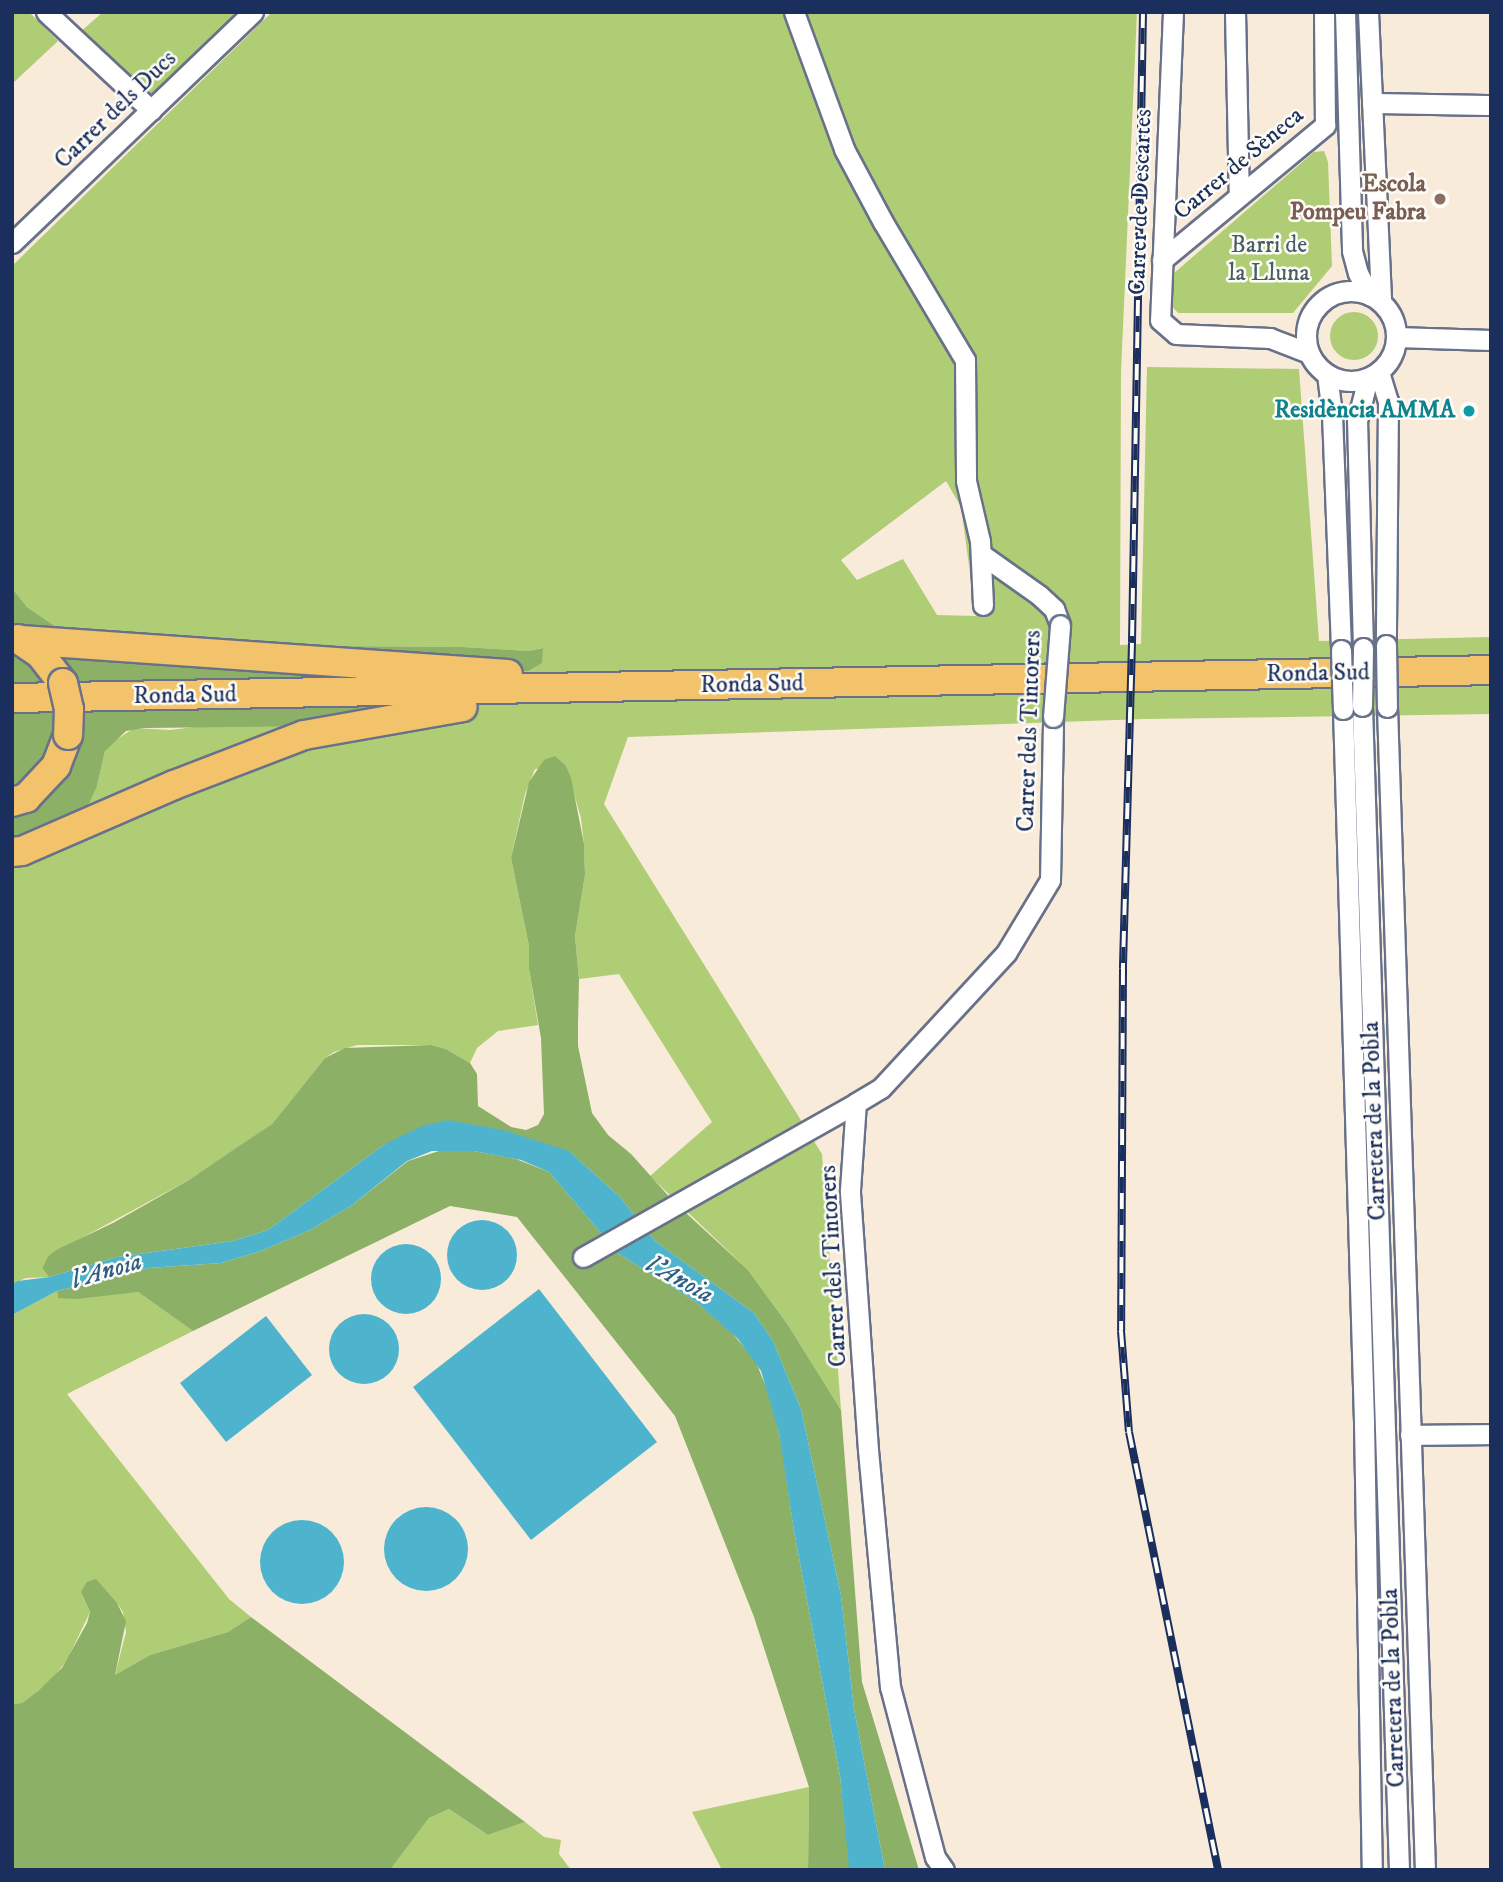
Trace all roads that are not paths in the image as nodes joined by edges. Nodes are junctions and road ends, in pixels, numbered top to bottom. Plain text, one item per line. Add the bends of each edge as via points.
1 (46, 12) edge
2 (253, 12) edge
3 (794, 12) edge
4 (1174, 12) edge
5 (1235, 12) edge
6 (1324, 12) edge
7 (1345, 12) edge
8 (1368, 12) edge
9 (1372, 103) junction
10 (1491, 105) edge
11 (151, 110) junction
12 (1239, 196) junction
13 (13, 242) edge
14 (1352, 251) junction
15 (1162, 260) junction
16 (1330, 296) junction
17 (1375, 298) junction
18 (1307, 326) junction
19 (1396, 337) junction
20 (1270, 338) junction
21 (1491, 340) edge
22 (1309, 352) junction
23 (1374, 375) junction
24 (1334, 377) junction
25 (1357, 421) junction
26 (981, 554) junction
27 (984, 605) dead end
28 (17, 638) edge
29 (1491, 670) edge
30 (608, 688) junction
31 (12, 698) edge
32 (1352, 708) junction
33 (12, 802) edge
34 (12, 852) edge
35 (856, 1103) junction
36 (590, 1252) dead end
37 (1491, 1434) edge
38 (1410, 1436) junction
39 (944, 1870) edge
40 (1372, 1870) edge
41 (1399, 1870) edge
42 (1425, 1870) edge

1 - 11 street
2 - 11 street, Carrer dels Ducs
3 - 26 street via 844,149 965,360 966,481
4 - 15 street, Carrer de Descartes
5 - 12 street
6 - 12 street, Carrer de Sèneca via 1325,125
7 - 14 street
8 - 9 street
9 - 10 street
9 - 17 street
11 - 13 street, Carrer dels Ducs
12 - 15 street, Carrer de Sèneca
14 - 16 street
14 - 17 street via 1358,273
15 - 20 street, Carrer de Descartes via 1160,320 1176,334
16 - 17 street via 1356,291
16 - 18 street
17 - 19 street via 1389,312
18 - 20 street, Carrer de Descartes
18 - 22 street
19 - 21 street
19 - 23 street via 1394,350
20 - 22 street, Carrer de Descartes
22 - 24 street
23 - 24 street
23 - 25 street, Carretera de la Pobla
23 - 38 street, Carretera de la Pobla, bridge via 1388,401 1387,707
24 - 25 street, Carretera de la Pobla
24 - 32 street, Carretera de la Pobla, bridge via 1341,650
25 - 32 street, Carretera de la Pobla, bridge via 1363,648
26 - 27 street
26 - 35 street, Carrer dels Tintorers, bridge via 1039,595 1054,609 1060,625 1050,880 1006,953 881,1088
28 - 30 highway via 547,676
28 - 33 highway, bridge via 40,654 63,684 69,709 68,735 56,766 26,798
29 - 30 highway, Ronda Sud
30 - 31 highway, Ronda Sud
30 - 34 highway via 564,701 430,710 304,735
32 - 40 street, Carretera de la Pobla
32 - 41 street, Carretera de la Pobla
35 - 36 street
35 - 39 street, Carrer dels Tintorers via 850,1190 890,1687 935,1857
37 - 38 street
38 - 42 street, Carretera de la Pobla

